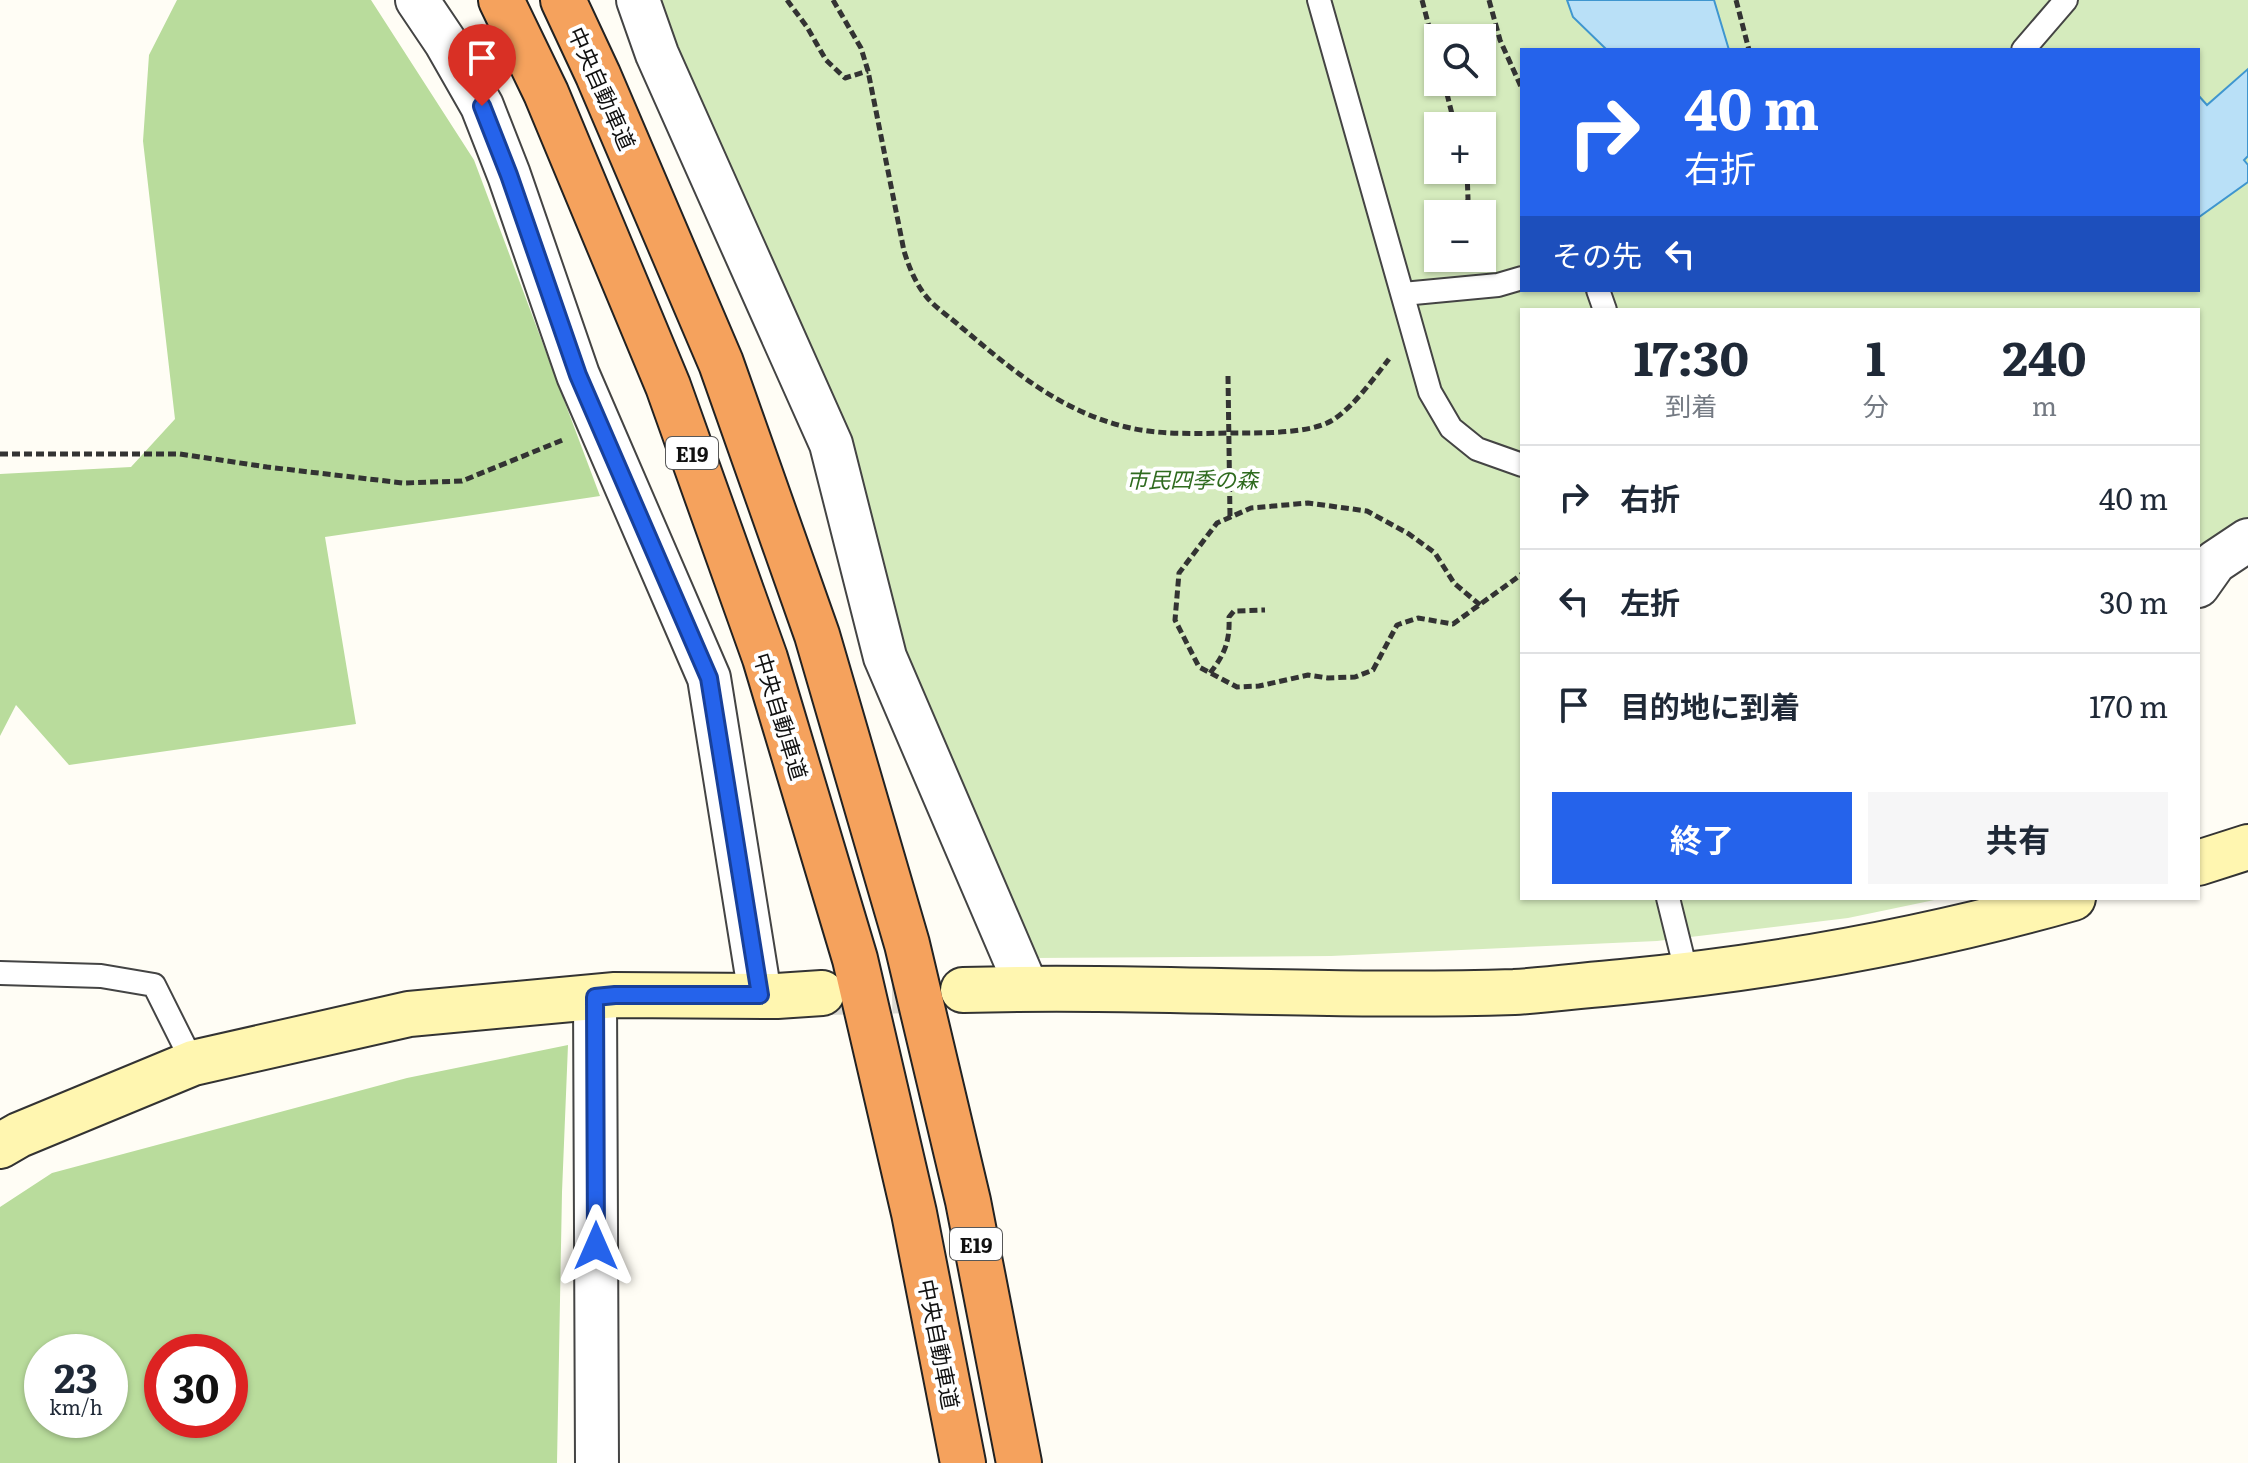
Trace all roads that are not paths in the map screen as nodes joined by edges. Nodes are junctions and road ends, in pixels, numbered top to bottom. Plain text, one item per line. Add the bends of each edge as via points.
1 (417, 0) edge
2 (501, 0) edge
3 (563, 0) edge
4 (638, 0) edge
5 (1319, 0) edge
6 (2066, 0) edge
7 (2025, 48) edge
8 (1520, 279) edge
9 (1403, 294) junction
10 (1520, 464) edge
11 (2248, 540) edge
12 (2200, 583) edge
13 (2248, 847) edge
14 (2200, 862) edge
15 (1668, 900) edge
16 (2066, 900) edge
17 (0, 973) edge
18 (1687, 975) junction
19 (1027, 988) junction
20 (963, 990) tunnel mouth
21 (822, 993) tunnel mouth
22 (760, 995) junction
23 (595, 997) junction
24 (193, 1063) junction
25 (0, 1146) edge
26 (597, 1463) edge
27 (963, 1463) edge
28 (1019, 1463) edge

1 - 22 street via 482,106 578,375 709,678
2 - 27 highway, 中央自動車道 / E19 via 546,93 668,386 765,658 855,959 914,1213
3 - 28 highway, 中央自動車道 / E19 via 721,363 817,635 907,944 968,1201
4 - 19 street via 657,54 831,444 885,657
5 - 9 lane
6 - 7 lane
8 - 9 lane
9 - 10 lane via 1430,392 1451,428 1477,449
11 - 12 street via 2215,562
13 - 14 street
15 - 18 lane
16 - 18 street via 1862,949
17 - 24 lane via 101,976 154,985
18 - 19 street via 1517,991 1386,994
19 - 20 street
21 - 22 street
22 - 23 street
23 - 24 street via 409,1014
23 - 26 street
24 - 25 street

